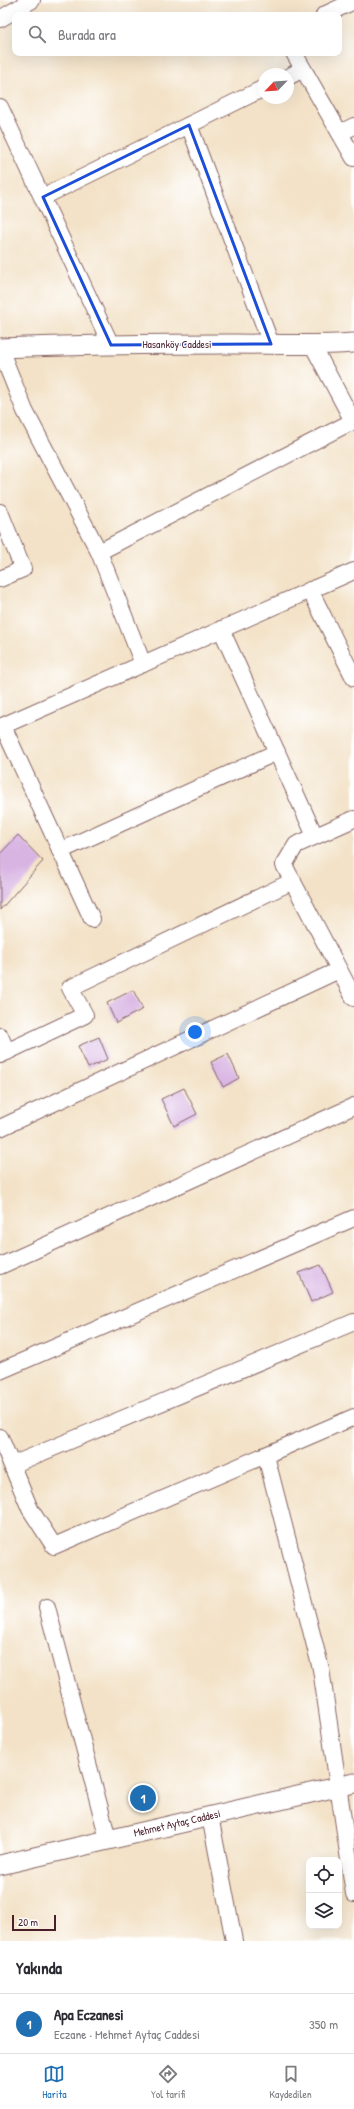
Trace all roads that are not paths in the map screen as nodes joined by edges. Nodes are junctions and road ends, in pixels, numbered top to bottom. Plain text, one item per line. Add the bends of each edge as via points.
1 (32, 0) edge
2 (354, 1) edge
3 (330, 12) edge
4 (0, 19) edge
5 (296, 56) edge
6 (303, 69) junction
7 (294, 73) edge
8 (258, 91) edge
9 (0, 107) edge
10 (189, 125) junction
11 (347, 130) edge
12 (354, 158) edge
13 (43, 197) junction
14 (354, 343) edge
15 (111, 344) junction
16 (271, 344) junction
17 (313, 346) junction
18 (0, 348) edge
19 (353, 422) edge
20 (0, 512) edge
21 (99, 552) junction
22 (354, 571) edge
23 (0, 579) edge
24 (310, 590) junction
25 (221, 629) junction
26 (143, 664) junction
27 (354, 678) edge
28 (2, 726) edge
29 (277, 752) junction
30 (354, 819) edge
31 (315, 836) junction
32 (60, 851) junction
33 (292, 881) junction
34 (92, 919) dead end
35 (339, 970) junction
36 (354, 998) edge
37 (0, 1036) edge
38 (3, 1054) edge
39 (354, 1106) edge
40 (0, 1128) edge
41 (354, 1218) edge
42 (0, 1266) edge
43 (354, 1322) edge
44 (0, 1371) edge
45 (354, 1418) edge
46 (0, 1437) edge
47 (266, 1456) junction
48 (12, 1464) junction
49 (47, 1607) dead end
50 (346, 1785) edge
51 (210, 1816) junction
52 (108, 1839) junction
53 (0, 1865) edge
54 (354, 1894) edge
55 (234, 1941) edge

1 - 4 street
2 - 3 street
5 - 6 street
6 - 7 street
6 - 11 street
8 - 10 street
9 - 13 street
10 - 13 street
10 - 16 street
11 - 12 street
13 - 15 street
14 - 17 street, Hasanköy Caddesi
15 - 16 street, Hasanköy Caddesi
15 - 18 street, Hasanköy Caddesi
16 - 17 street, Hasanköy Caddesi
17 - 19 street
18 - 21 street via 24,411
19 - 21 street
20 - 23 street via 23,569
21 - 26 street
22 - 24 street
24 - 25 street
24 - 27 street
25 - 26 street
25 - 29 street
26 - 28 street
28 - 32 street
29 - 31 street
29 - 32 street
30 - 31 street
31 - 33 street via 296,845 284,865
32 - 34 street
33 - 35 street
33 - 38 street via 70,988 85,1015
35 - 36 street
35 - 40 street
37 - 38 street
39 - 42 street
41 - 44 street
43 - 48 street
45 - 47 street
46 - 48 street
47 - 48 street via 54,1546 30,1509
47 - 50 street via 321,1669
49 - 52 street
50 - 51 street, Mehmet Aytaç Caddesi
50 - 54 street
51 - 52 street, Mehmet Aytaç Caddesi
51 - 55 street
52 - 53 street, Mehmet Aytaç Caddesi

